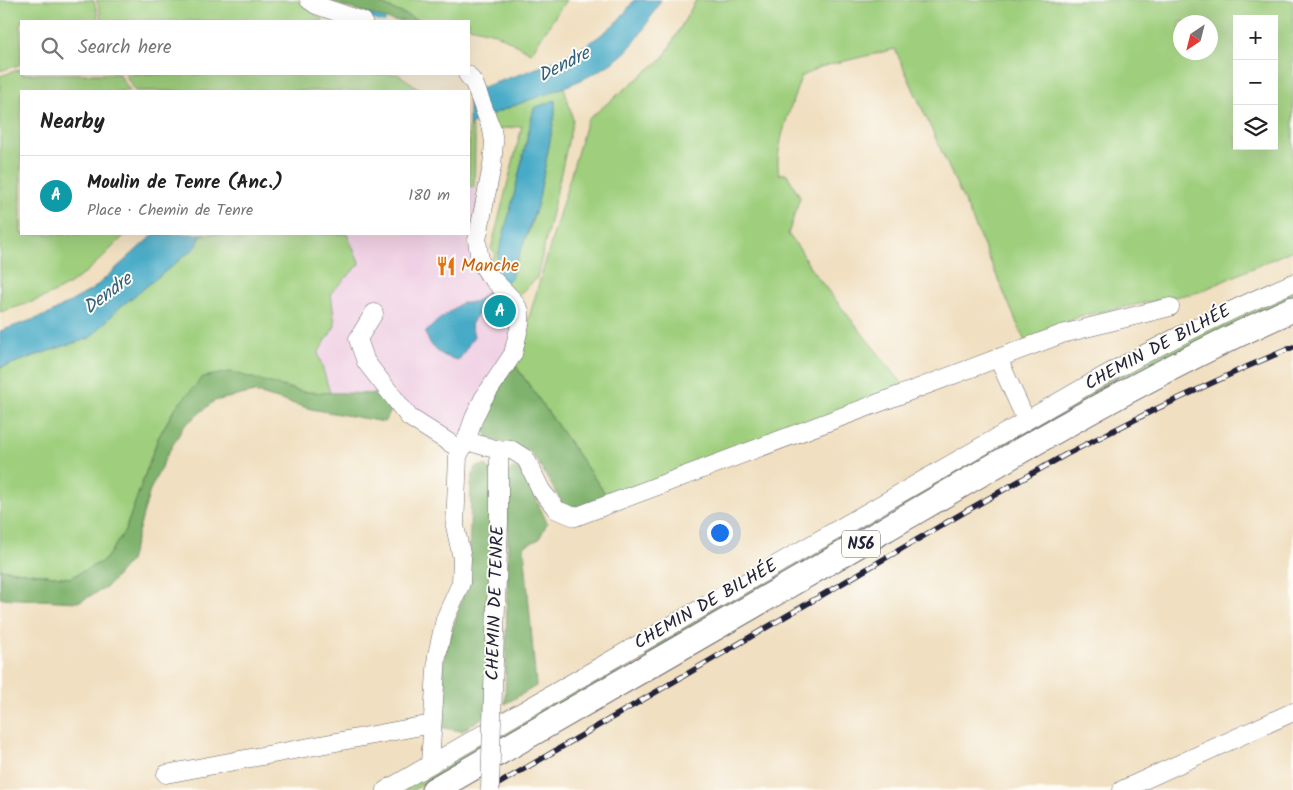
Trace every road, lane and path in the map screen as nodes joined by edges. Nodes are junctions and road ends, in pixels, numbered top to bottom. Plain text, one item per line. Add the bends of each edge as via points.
1 (308, 0) edge
2 (360, 20) edge
3 (472, 81) edge
4 (1293, 283) edge
5 (1170, 306) dead end
6 (1293, 309) edge
7 (374, 313) dead end
8 (998, 358) junction
9 (1026, 420) junction
10 (464, 445) junction
11 (499, 450) junction
12 (1293, 712) edge
13 (432, 724) junction
14 (430, 764) junction
15 (166, 774) dead end
16 (386, 790) edge
17 (434, 790) edge
18 (490, 790) edge
19 (1122, 790) edge

1 - 2 street
3 - 10 street, CHEMIN DE TENRE via 494,142 477,240 480,261 520,311 519,333 513,354 483,399
4 - 9 street, CHEMIN DE BILHÉE via 1164,343
5 - 8 street, CHEMIN DE BILHÉE via 1062,334
6 - 17 highway, N56 via 1166,369
7 - 10 street via 358,339 366,362 409,417
8 - 9 street
8 - 11 street, CHEMIN DE BILHÉE via 574,517 557,510 541,490 526,459 512,450
9 - 14 street, CHEMIN DE BILHÉE
10 - 11 street
10 - 13 street, CHEMIN DE TENRE via 458,456 455,526 462,558 461,584 446,619 437,655
11 - 18 street, CHEMIN DE TENRE, bridge
12 - 19 street
13 - 14 street, CHEMIN DE TENRE
13 - 15 street
14 - 16 street, CHEMIN DE BILHÉE

